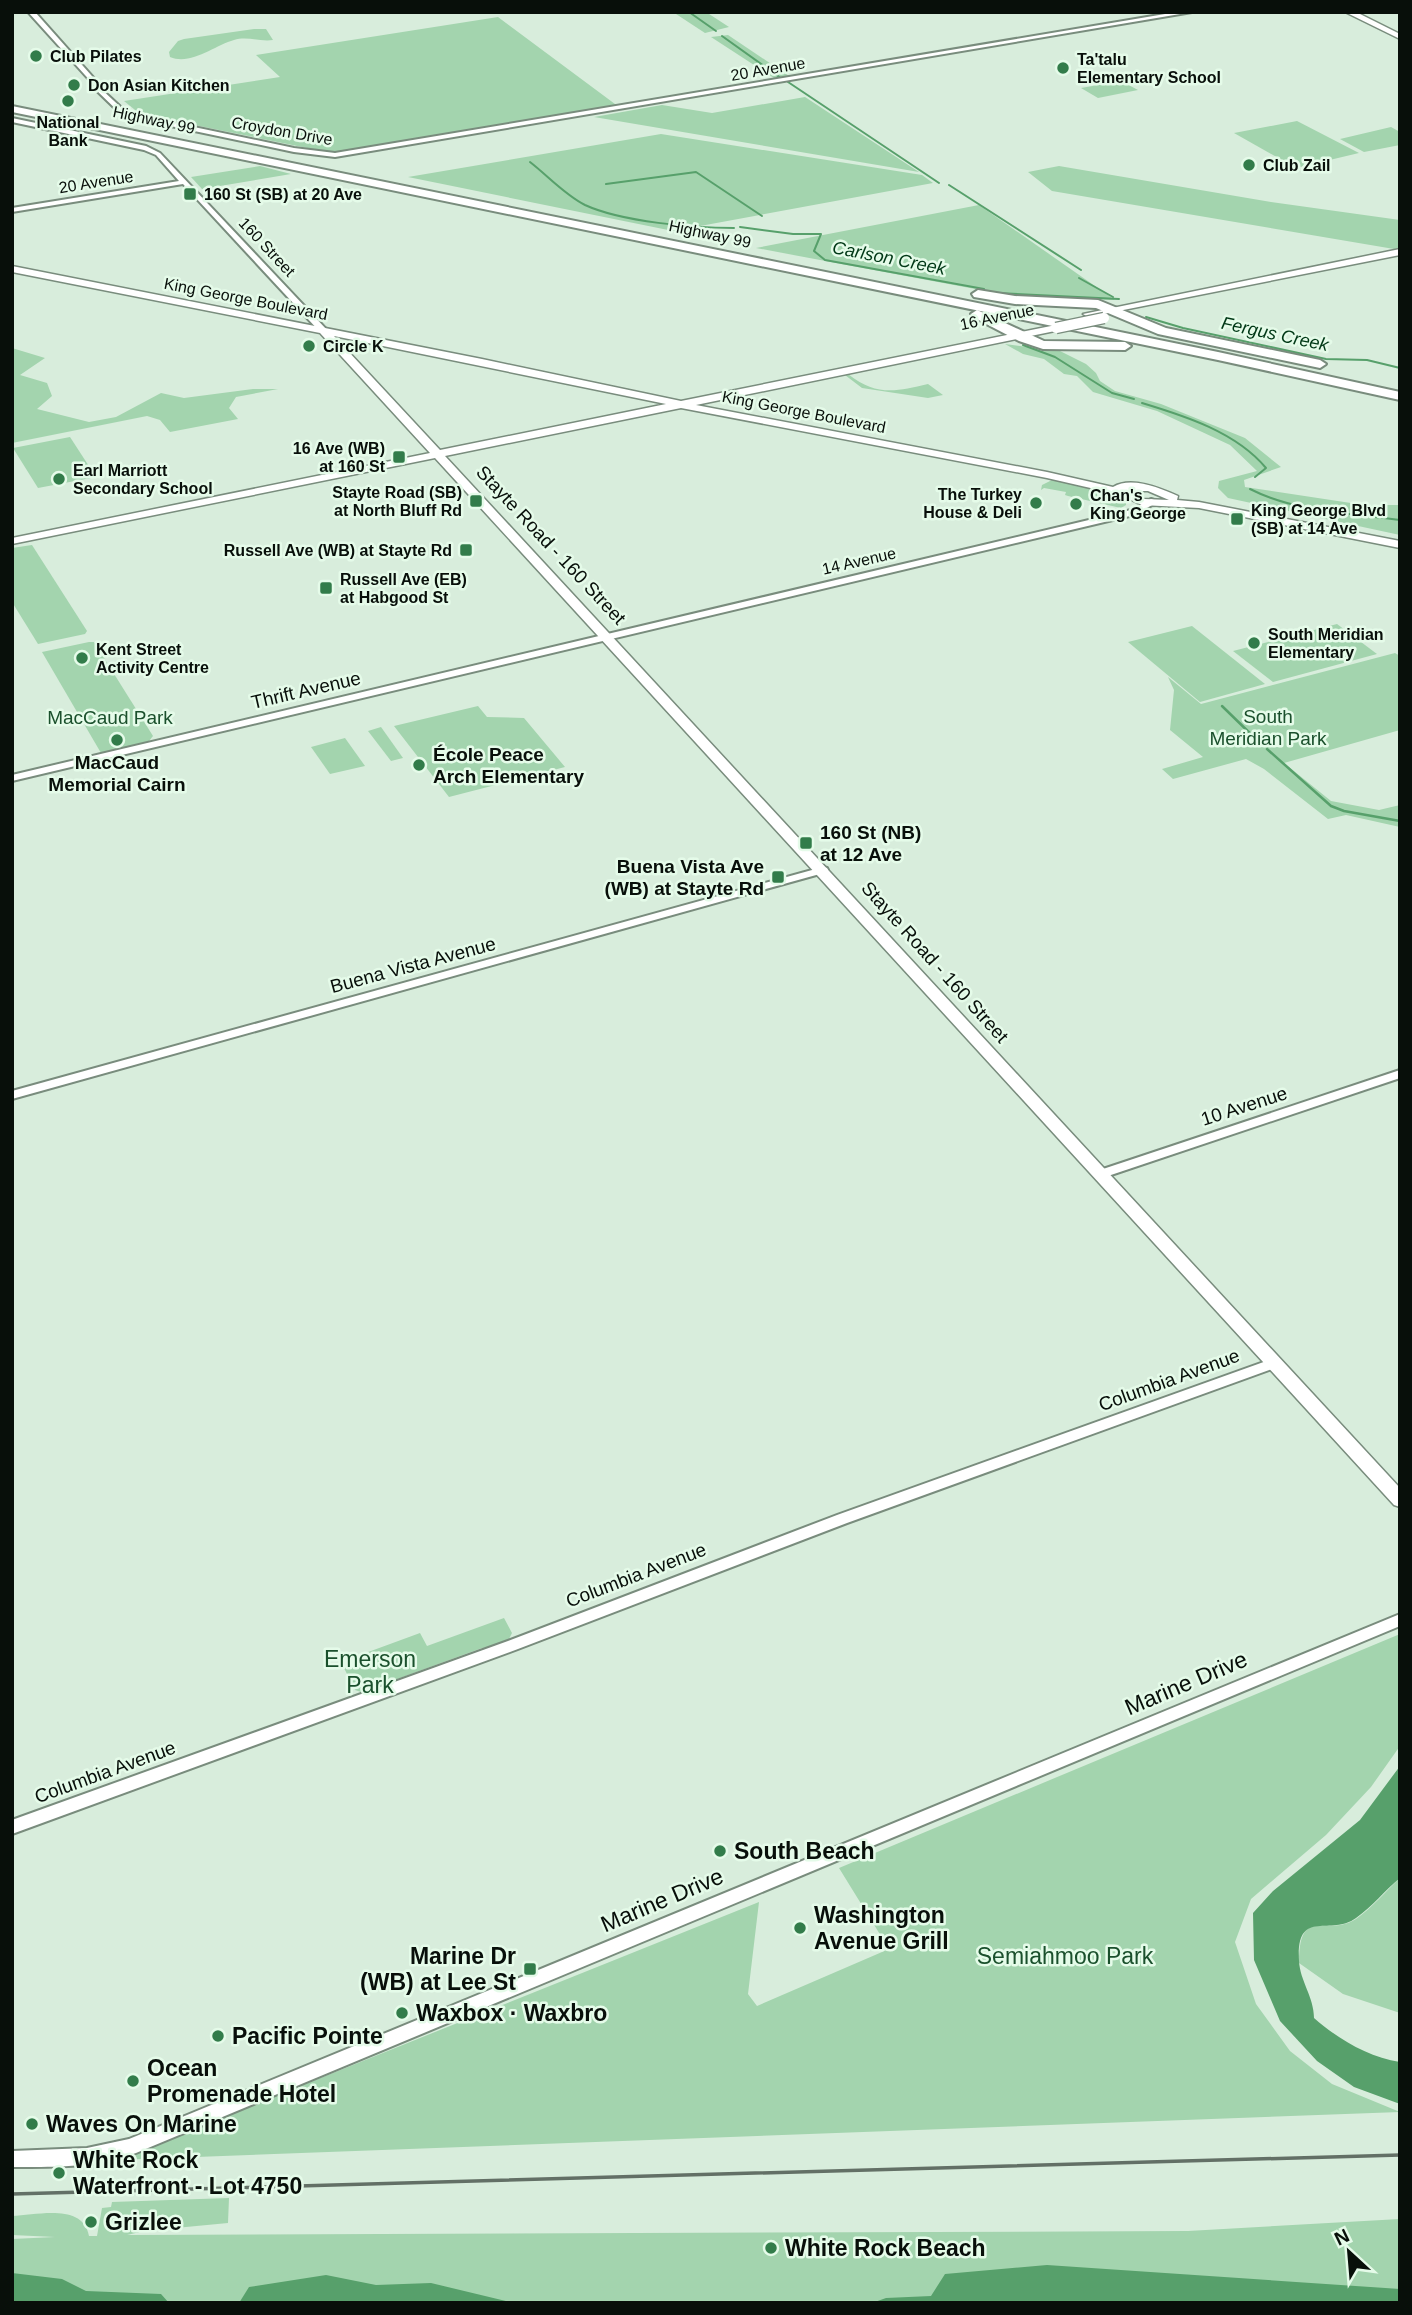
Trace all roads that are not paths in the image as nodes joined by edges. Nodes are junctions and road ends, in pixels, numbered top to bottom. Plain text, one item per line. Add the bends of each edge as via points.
1 (21, 12) edge
2 (31, 12) edge
3 (1189, 12) edge
4 (1349, 12) edge
5 (1400, 37) edge
6 (96, 88) junction
7 (12, 104) edge
8 (12, 109) edge
9 (12, 120) edge
10 (352, 154) joint
11 (184, 182) junction
12 (12, 210) edge
13 (511, 211) junction
14 (708, 245) junction
15 (1400, 251) edge
16 (12, 269) edge
17 (308, 313) junction
18 (1113, 313) junction
19 (286, 323) junction
20 (323, 330) junction
21 (1014, 334) junction
22 (365, 339) junction
23 (338, 347) junction
24 (903, 354) junction
25 (474, 360) junction
26 (883, 363) junction
27 (792, 379) junction
28 (1400, 386) edge
29 (728, 395) junction
30 (1400, 396) edge
31 (642, 397) junction
32 (689, 401) junction
33 (677, 404) junction
34 (723, 408) junction
35 (636, 412) junction
36 (923, 450) junction
37 (438, 453) junction
38 (1135, 494) junction
39 (1157, 499) junction
40 (1118, 515) junction
41 (12, 541) edge
42 (1400, 545) edge
43 (608, 638) junction
44 (12, 778) edge
45 (823, 870) junction
46 (1400, 1074) edge
47 (12, 1095) edge
48 (1101, 1174) junction
49 (1275, 1363) junction
50 (1400, 1500) edge
51 (1400, 1620) edge
52 (12, 1827) edge
53 (12, 2159) edge

1 - 6 street via 89,86
2 - 6 street
3 - 10 street, 20 Avenue
4 - 5 main road
6 - 10 street, Croydon Drive via 125,115 323,155
7 - 14 highway, Highway 99
8 - 13 highway, Highway 99
9 - 11 street, 160 Street via 146,148 158,154
11 - 12 street, 20 Avenue
11 - 17 street, 160 Street
13 - 21 highway via 953,307 982,316
13 - 30 highway, Highway 99
14 - 18 highway via 992,296 1082,302
14 - 28 highway, Highway 99
15 - 18 main road, 16 Avenue
16 - 19 main road, King George Boulevard
17 - 19 main road via 306,318
17 - 20 street, 160 Street
18 - 21 main road, 16 Avenue, bridge
18 - 21 main road, 16 Avenue via 1088,314
18 - 28 highway via 1162,331
19 - 20 main road, King George Boulevard
20 - 22 main road, King George Boulevard
20 - 23 main road, 160 Street
21 - 24 main road, 16 Avenue
21 - 26 main road, 16 Avenue
21 - 30 highway via 1049,346 1159,350
22 - 23 main road
22 - 25 main road, King George Boulevard
23 - 37 main road, 160 Street
24 - 26 main road
24 - 27 main road, 16 Avenue
25 - 31 main road, King George Boulevard
25 - 32 main road, King George Boulevard
26 - 27 main road, 16 Avenue
27 - 29 main road, 16 Avenue
27 - 32 main road, 16 Avenue
29 - 32 main road, 16 Avenue
29 - 34 main road via 718,402
31 - 33 main road, King George Boulevard
31 - 35 main road via 647,403
32 - 33 main road, 16 Avenue
32 - 34 main road, King George Boulevard
33 - 35 main road, 16 Avenue
33 - 36 main road, King George Boulevard
34 - 36 main road, King George Boulevard
35 - 37 main road, 16 Avenue
36 - 38 main road, King George Boulevard
37 - 41 main road, 16 Avenue
37 - 43 main road, Stayte Road - 160 Street
38 - 39 main road, King George Boulevard
38 - 40 street via 1133,506
39 - 40 street, 14 Avenue via 1134,513
39 - 42 main road
40 - 43 street, 14 Avenue
43 - 44 street, Thrift Avenue
43 - 45 main road, Stayte Road - 160 Street
45 - 47 street, Buena Vista Avenue
45 - 48 main road, Stayte Road - 160 Street
46 - 48 street, 10 Avenue
48 - 49 main road, Stayte Road - 160 Street
49 - 50 main road, Stayte Road - 160 Street
49 - 52 street, Columbia Avenue
51 - 53 street, Marine Drive via 131,2147 70,2158

